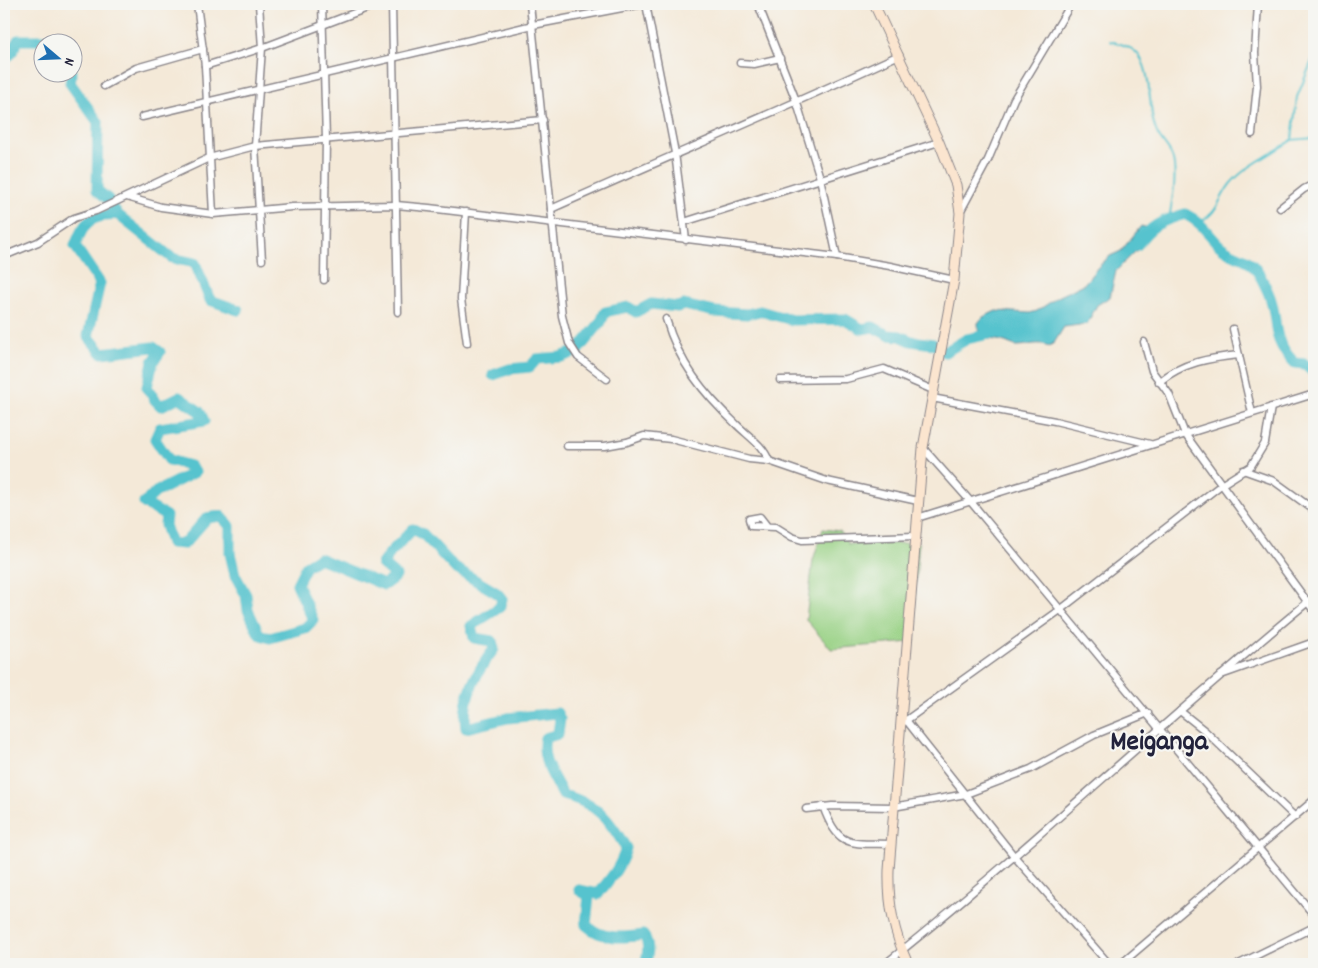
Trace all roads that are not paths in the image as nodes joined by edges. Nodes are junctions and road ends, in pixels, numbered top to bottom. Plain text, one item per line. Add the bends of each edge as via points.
1 (197, 4) edge
2 (259, 4) edge
3 (322, 4) edge
4 (378, 4) edge
5 (392, 4) edge
6 (530, 4) edge
7 (644, 4) edge
8 (758, 4) edge
9 (874, 4) edge
10 (1071, 4) edge
11 (1258, 4) edge
12 (533, 25) junction
13 (322, 26) junction
14 (262, 48) junction
15 (203, 49) junction
16 (899, 55) junction
17 (780, 58) junction
18 (392, 59) junction
19 (740, 63) dead end
20 (205, 66) junction
21 (324, 73) junction
22 (104, 86) dead end
23 (260, 90) junction
24 (206, 101) junction
25 (797, 103) junction
26 (142, 117) dead end
27 (543, 120) junction
28 (1252, 134) dead end
29 (394, 135) junction
30 (326, 139) junction
31 (939, 142) junction
32 (255, 146) junction
33 (675, 153) junction
34 (209, 158) junction
35 (820, 178) junction
36 (1314, 184) edge
37 (126, 197) junction
38 (396, 205) junction
39 (326, 206) junction
40 (1280, 208) dead end
41 (551, 209) junction
42 (258, 210) junction
43 (466, 212) junction
44 (960, 213) junction
45 (213, 214) junction
46 (684, 222) junction
47 (553, 223) junction
48 (686, 240) junction
49 (4, 256) edge
50 (837, 258) junction
51 (262, 260) dead end
52 (324, 280) dead end
53 (954, 280) junction
54 (398, 312) dead end
55 (666, 319) dead end
56 (1233, 329) dead end
57 (1144, 342) dead end
58 (467, 343) dead end
59 (1239, 355) junction
60 (607, 379) dead end
61 (780, 380) dead end
62 (1159, 382) junction
63 (933, 394) junction
64 (1314, 394) edge
65 (1271, 407) junction
66 (1252, 413) junction
67 (1185, 434) junction
68 (1151, 444) junction
69 (567, 446) dead end
70 (923, 448) junction
71 (770, 461) junction
72 (1244, 470) junction
73 (1221, 485) junction
74 (918, 500) junction
75 (971, 502) junction
76 (1314, 510) edge
77 (917, 518) junction
78 (767, 526) dead end
79 (915, 536) junction
80 (1314, 597) edge
81 (1308, 603) junction
82 (1060, 610) junction
83 (1314, 611) edge
84 (1314, 642) edge
85 (1218, 676) junction
86 (1180, 711) junction
87 (1148, 713) junction
88 (903, 722) junction
89 (1161, 729) junction
90 (966, 794) junction
91 (1314, 800) edge
92 (823, 806) junction
93 (894, 807) junction
94 (806, 809) dead end
95 (1295, 817) junction
96 (891, 844) junction
97 (1259, 848) junction
98 (1014, 856) junction
99 (1314, 915) edge
100 (1314, 926) edge
101 (902, 950) junction
102 (885, 964) edge
103 (908, 964) edge
104 (1109, 964) edge
105 (1121, 964) edge
106 (1239, 964) edge

1 - 15 street
2 - 14 street
3 - 13 street
4 - 13 street
5 - 18 street
6 - 12 street
7 - 12 street
7 - 33 street
8 - 17 street
9 - 16 street
10 - 44 street via 1014,99
11 - 28 street via 1257,86
12 - 18 street
12 - 27 street
13 - 14 street
13 - 21 street
14 - 20 street
14 - 23 street
15 - 20 street
15 - 22 street via 136,68
16 - 25 street
16 - 31 street
17 - 19 street via 754,64
17 - 25 street
18 - 21 street
18 - 29 street
20 - 24 street
21 - 23 street
21 - 30 street
23 - 24 street
23 - 32 street
24 - 26 street
24 - 34 street
25 - 33 street
25 - 35 street
27 - 29 street
27 - 41 street
29 - 30 street
29 - 38 street
30 - 32 street
30 - 39 street
31 - 35 street
31 - 44 street via 956,185
32 - 34 street
32 - 42 street
33 - 41 street
33 - 46 street
34 - 37 street
34 - 45 street
35 - 46 street
35 - 50 street
36 - 40 street
37 - 45 street via 140,203
37 - 49 street via 74,218 38,242
38 - 39 street
38 - 43 street
38 - 54 street
39 - 42 street
39 - 52 street
41 - 47 street
42 - 45 street
42 - 51 street
43 - 47 street
43 - 58 street via 461,299
44 - 53 street
46 - 48 street
47 - 48 street
47 - 60 street via 560,307 569,343 582,361
48 - 50 street
50 - 53 street
53 - 63 street
55 - 71 street via 692,378 708,398 762,448
56 - 59 street
57 - 62 street via 1149,365
59 - 62 street via 1198,361 1173,371
59 - 66 street
61 - 63 street via 840,380 884,370
62 - 67 street via 1169,394
63 - 68 street
63 - 70 street
64 - 65 street
65 - 66 street
65 - 72 street via 1265,443 1251,466
66 - 67 street
67 - 68 street
67 - 73 street
68 - 75 street
69 - 71 street via 605,446 650,436
70 - 74 street
70 - 75 street
71 - 74 street via 814,477
72 - 73 street
72 - 76 street via 1274,481
73 - 81 street
73 - 82 street
74 - 77 street
75 - 77 street
75 - 82 street
77 - 79 street
78 - 79 street via 802,540
79 - 88 street
80 - 81 street
81 - 83 street
81 - 85 street
82 - 87 street
82 - 88 street
84 - 85 street
85 - 86 street
86 - 89 street
86 - 95 street
87 - 89 street
87 - 90 street via 1094,735 1031,769
88 - 90 street
88 - 93 street
89 - 97 street
89 - 98 street
90 - 93 street
90 - 98 street
91 - 95 street
92 - 93 street
92 - 94 street
92 - 96 street via 833,831 843,840
93 - 96 street
95 - 97 street
96 - 101 street via 888,883 891,914
97 - 99 street
97 - 105 street
98 - 101 street
98 - 104 street
100 - 106 street
101 - 102 street
101 - 103 street

